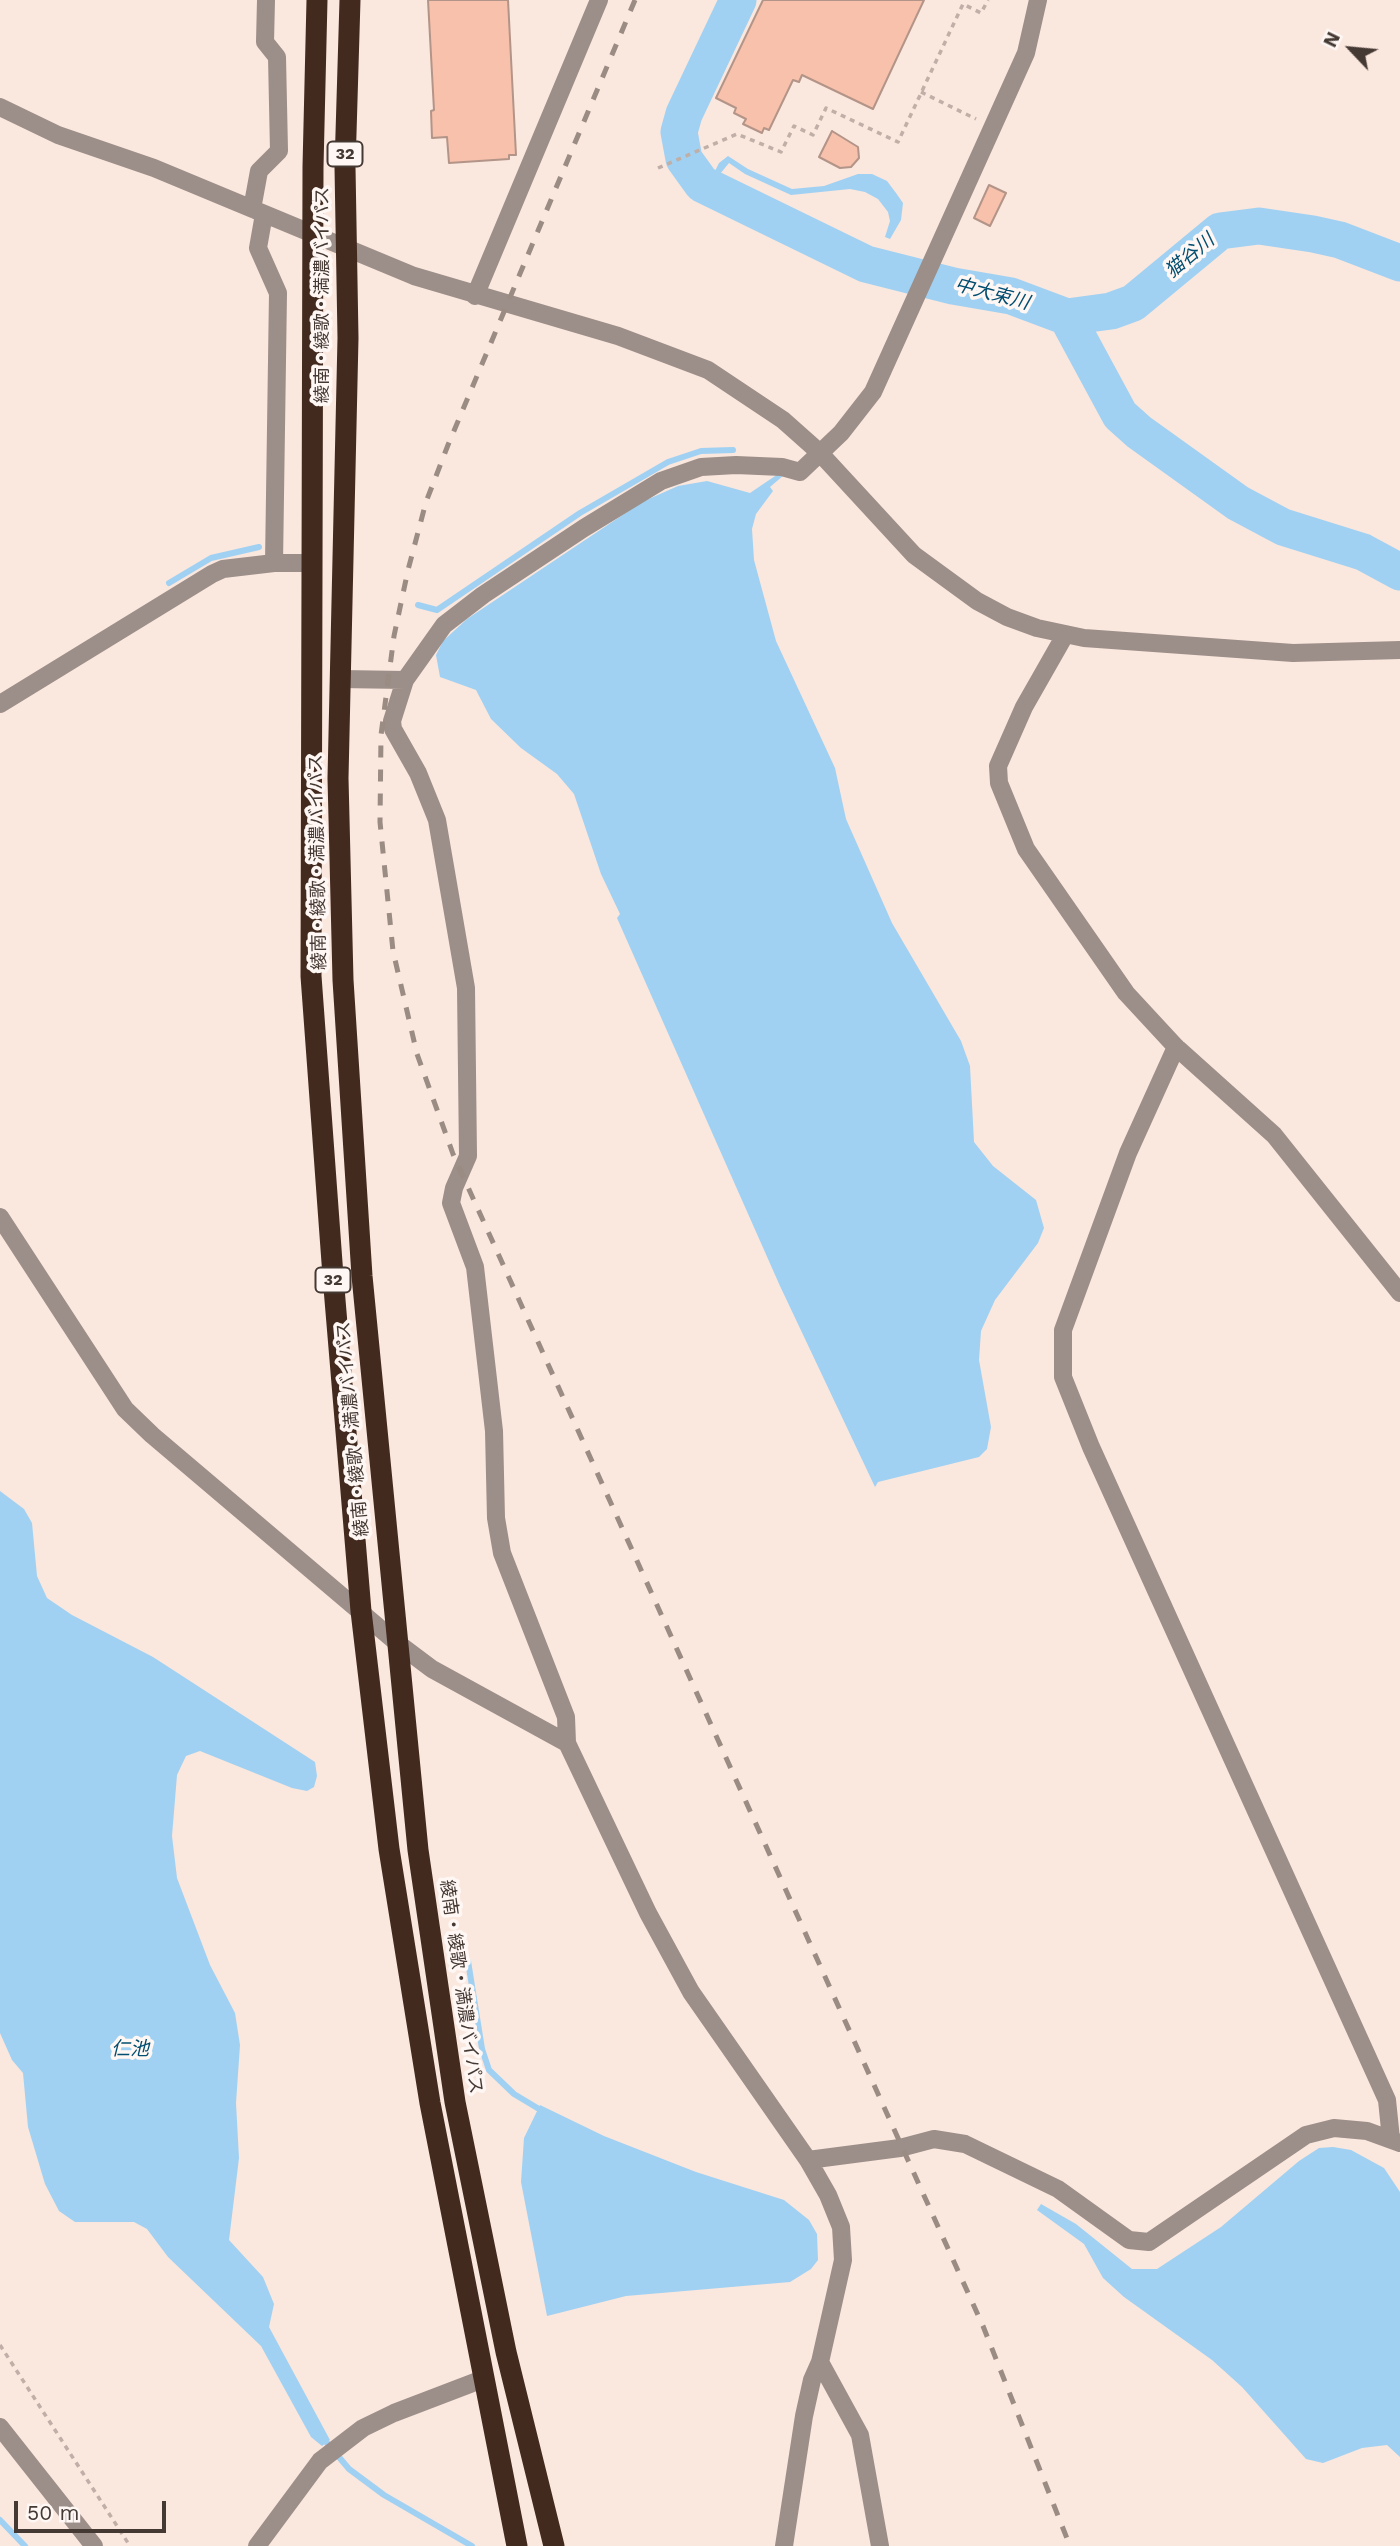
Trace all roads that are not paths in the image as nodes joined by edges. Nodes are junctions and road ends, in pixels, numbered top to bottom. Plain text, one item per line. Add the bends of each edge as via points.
1 (266, 0) edge
2 (317, 0) edge
3 (350, 0) edge
4 (599, 0) edge
5 (1038, 0) edge
6 (0, 107) edge
7 (258, 211) junction
8 (313, 235) junction
9 (346, 249) junction
10 (475, 296) junction
11 (819, 452) junction
12 (274, 563) junction
13 (311, 564) junction
14 (1065, 635) junction
15 (1400, 649) edge
16 (340, 679) junction
17 (405, 680) junction
18 (0, 704) edge
19 (1176, 1047) junction
20 (0, 1217) edge
21 (1400, 1293) edge
22 (361, 1611) junction
23 (396, 1642) junction
24 (567, 1743) junction
25 (1395, 2141) edge
26 (808, 2160) junction
27 (820, 2362) junction
28 (483, 2379) junction
29 (0, 2427) edge
30 (94, 2546) edge
31 (257, 2546) edge
32 (517, 2546) edge
33 (554, 2546) edge
34 (784, 2546) edge
35 (880, 2546) edge

1 - 7 street via 265,42 277,57 279,151 259,170
2 - 8 highway, 綾南・綾歌・満濃バイパス / 32
3 - 9 highway, 綾南・綾歌・満濃バイパス / 32
4 - 10 street
5 - 11 street via 1026,53 873,393 856,417
6 - 7 street via 58,135 154,167
7 - 8 street
7 - 12 street via 258,248 278,293
8 - 9 street
8 - 13 highway, 綾南・綾歌・満濃バイパス / 32
9 - 10 street
9 - 16 highway, 綾南・綾歌・満濃バイパス / 32
10 - 11 street via 618,336 708,370 783,420
11 - 14 street via 914,555 946,581 1007,617
11 - 17 street via 800,472 759,466 701,467 661,481 444,625
12 - 13 street
12 - 18 street via 212,574
13 - 22 highway, 綾南・綾歌・満濃バイパス / 32 via 311,976
14 - 15 street via 1293,653
14 - 19 street via 1003,754 999,783 1026,849 1100,959
16 - 17 street
16 - 23 highway, 綾南・綾歌・満濃バイパス / 32 via 342,980 362,1276
17 - 24 street via 391,721 437,820 466,988 468,1156 451,1203 475,1267 495,1431 496,1518 502,1553 566,1717
19 - 21 street via 1275,1135
19 - 25 street via 1128,1153 1063,1330 1063,1377 1387,2100
20 - 22 street via 125,1409
22 - 23 street
22 - 28 highway, 綾南・綾歌・満濃バイパス / 32 via 402,1929
23 - 24 street via 432,1669
23 - 33 highway, 綾南・綾歌・満濃バイパス / 32 via 418,1850 455,2102 506,2352
24 - 26 street via 691,1992
25 - 26 street via 1367,2131 1334,2128 1306,2134 1149,2242 1129,2240 1058,2189 965,2144 934,2138 900,2148
26 - 27 street via 841,2227 843,2260
27 - 34 street via 804,2416
27 - 35 street via 860,2435
28 - 31 street via 363,2428 320,2461
28 - 32 highway, 綾南・綾歌・満濃バイパス / 32
29 - 30 street

